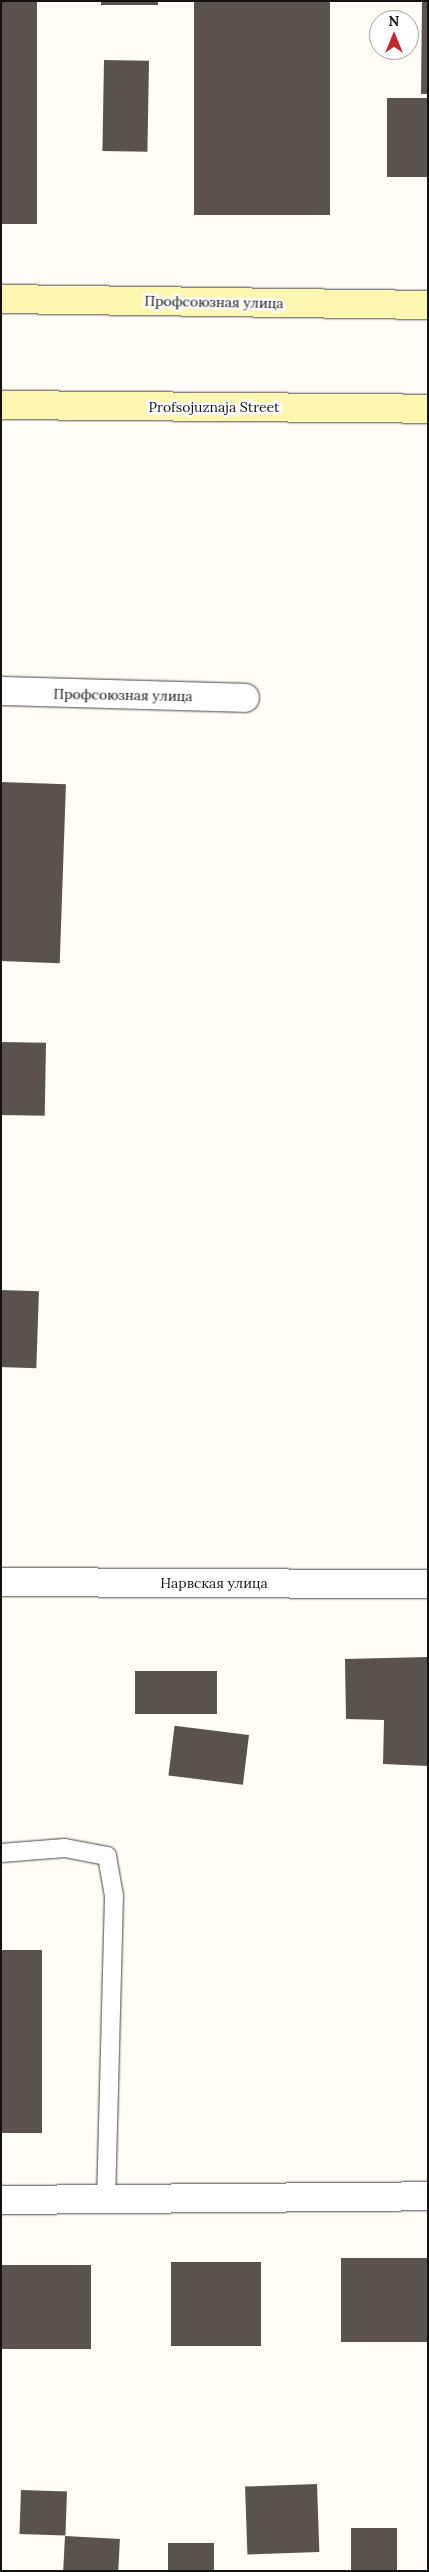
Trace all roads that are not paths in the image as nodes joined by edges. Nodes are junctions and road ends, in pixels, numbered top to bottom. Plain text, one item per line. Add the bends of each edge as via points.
1 (1, 300) edge
2 (428, 305) edge
3 (1, 405) edge
4 (428, 409) edge
5 (1, 691) edge
6 (244, 698) dead end
7 (1, 1582) edge
8 (428, 1584) edge
9 (1, 1853) edge
10 (428, 2196) edge
11 (106, 2199) junction
12 (1, 2200) edge

1 - 2 street, Профсоюзная улица
3 - 4 street, Profsojuznaja Street
5 - 6 street, Профсоюзная улица
7 - 8 street, Нарвская улица
9 - 11 lane via 65,1848 107,1856 114,1896
10 - 11 street
11 - 12 street

